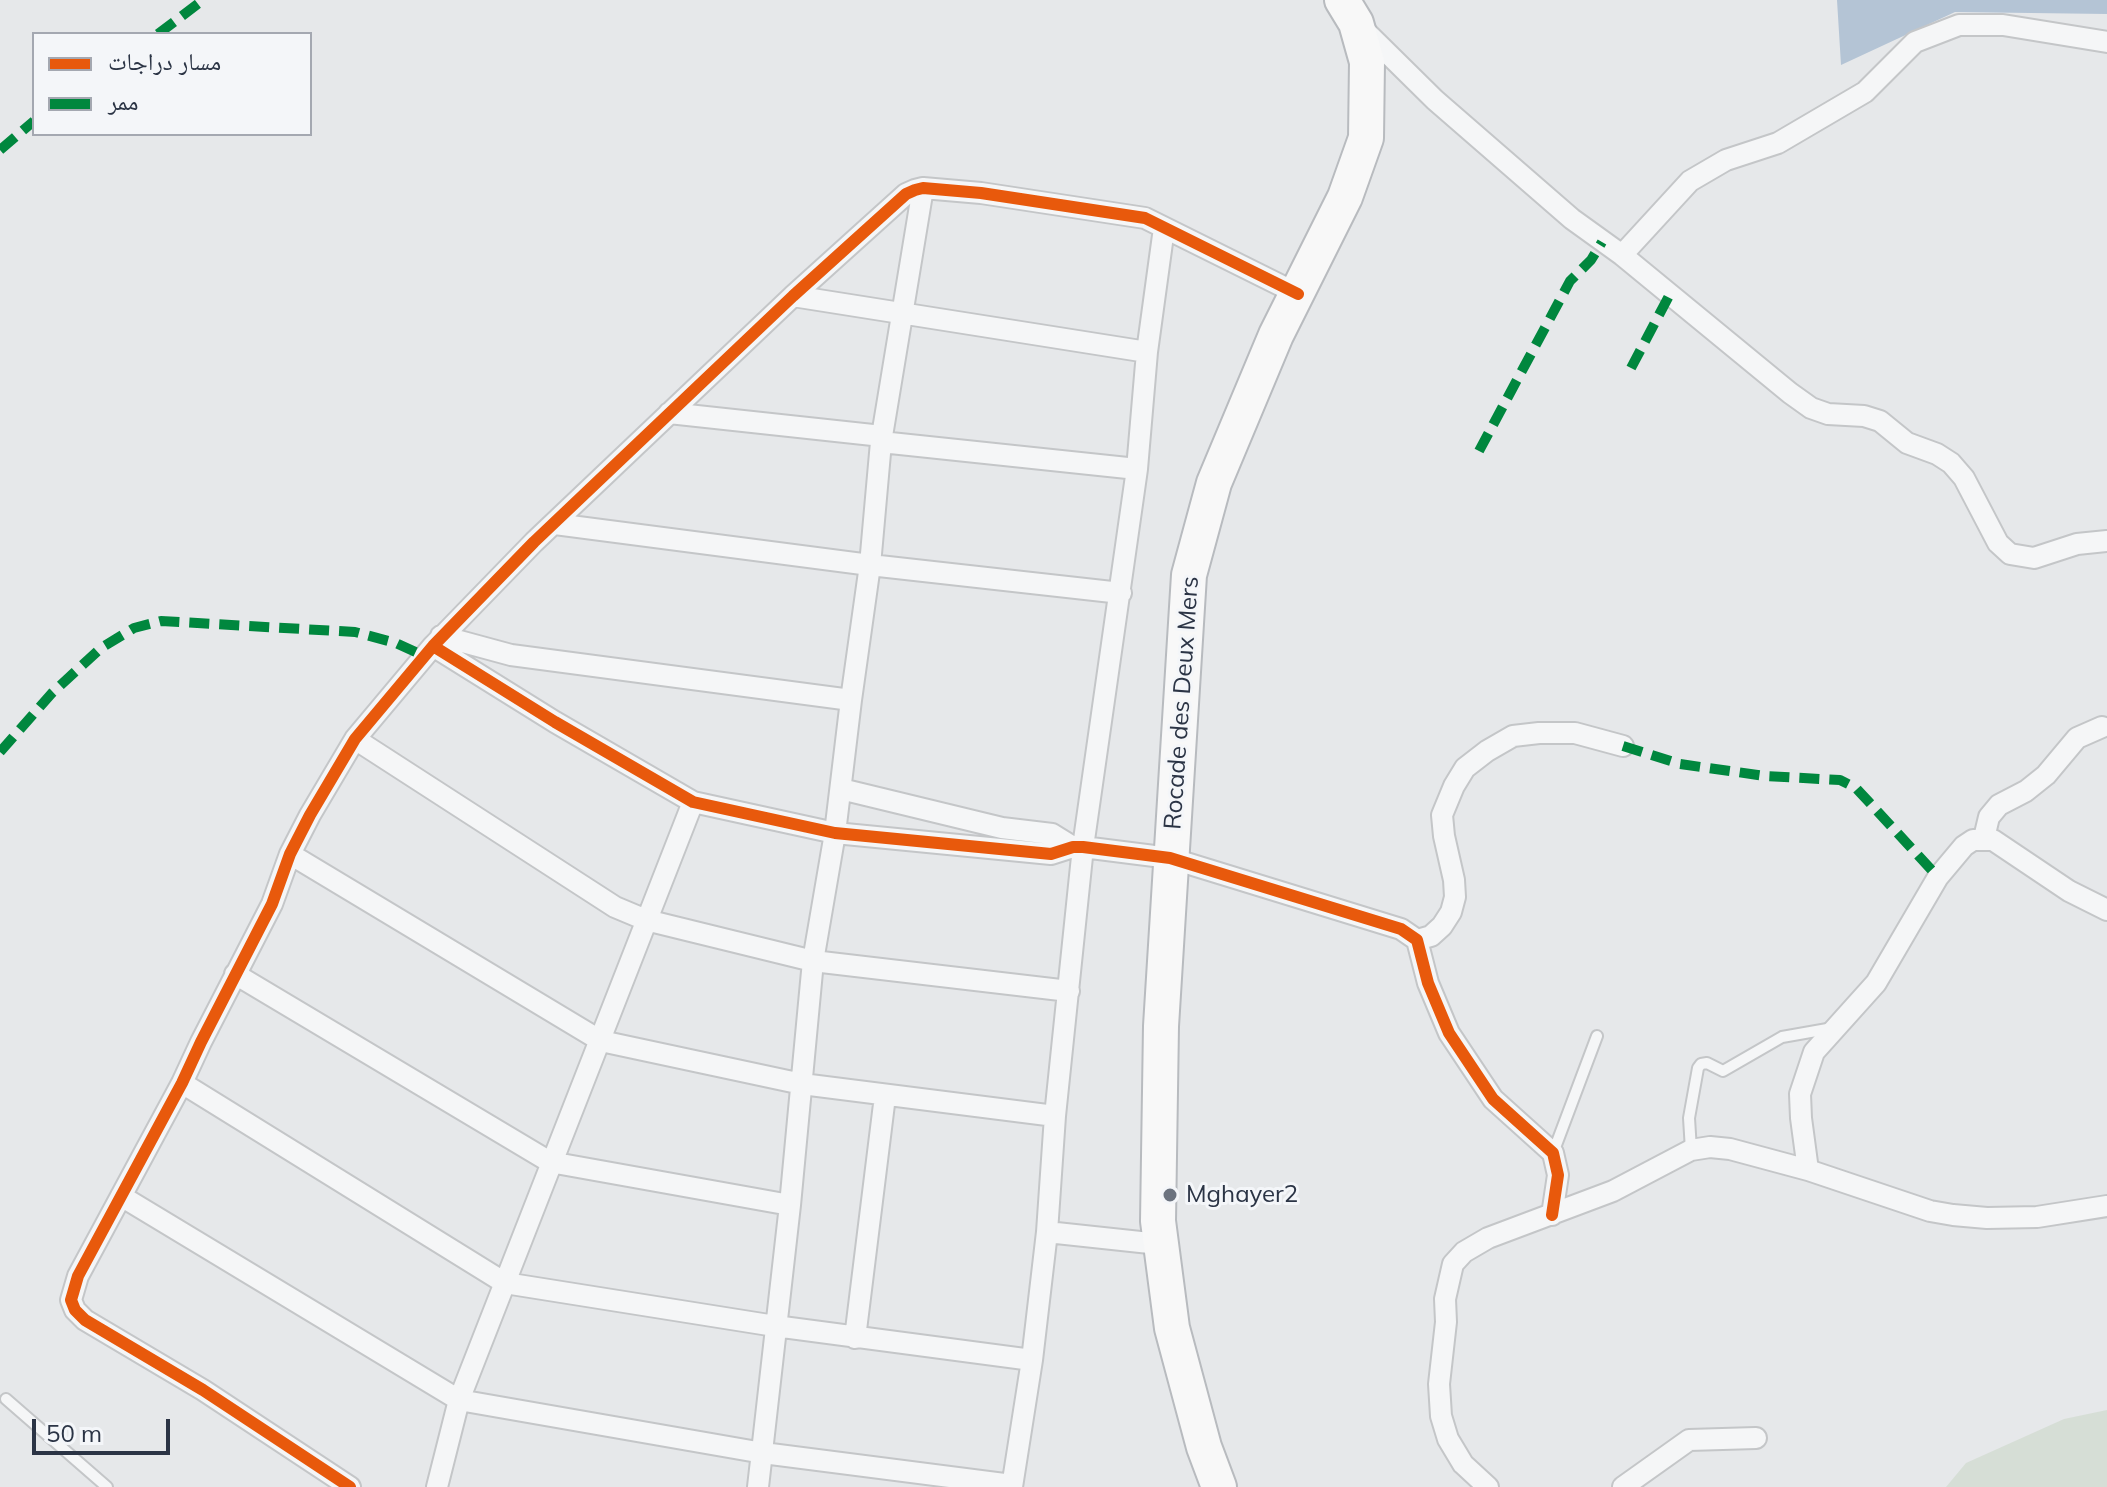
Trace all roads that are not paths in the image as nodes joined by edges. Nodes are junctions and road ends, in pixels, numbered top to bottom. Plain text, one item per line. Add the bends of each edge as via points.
1 (1349, 11) edge
2 (2107, 42) edge
3 (923, 188) junction
4 (1164, 228) junction
5 (1622, 255) junction
6 (1298, 294) junction
7 (793, 296) junction
8 (903, 315) junction
9 (1147, 352) junction
10 (669, 413) junction
11 (882, 439) junction
12 (1137, 469) junction
13 (555, 524) junction
14 (2107, 541) edge
15 (870, 565) junction
16 (1121, 593) junction
17 (437, 641) junction
18 (851, 700) junction
19 (2102, 727) dead end
20 (355, 739) junction
21 (1623, 746) dead end
22 (841, 789) junction
23 (693, 802) junction
24 (835, 833) junction
25 (1984, 838) junction
26 (1078, 847) junction
27 (290, 854) junction
28 (1170, 858) junction
29 (2107, 910) edge
30 (646, 920) junction
31 (1417, 940) junction
32 (813, 961) junction
33 (235, 974) junction
34 (1069, 991) junction
35 (1835, 1028) junction
36 (1597, 1036) dead end
37 (601, 1041) junction
38 (182, 1083) junction
39 (802, 1084) junction
40 (885, 1096) junction
41 (1055, 1116) junction
42 (1691, 1150) junction
43 (1553, 1153) junction
44 (550, 1162) junction
45 (1808, 1170) junction
46 (121, 1196) junction
47 (790, 1205) junction
48 (2107, 1206) edge
49 (1552, 1215) junction
50 (1047, 1232) junction
51 (1159, 1244) junction
52 (505, 1283) junction
53 (775, 1326) junction
54 (855, 1338) junction
55 (1032, 1360) junction
56 (6, 1399) dead end
57 (459, 1400) junction
58 (1756, 1438) dead end
59 (763, 1453) junction
60 (1012, 1486) edge
61 (107, 1487) edge
62 (350, 1487) edge
63 (437, 1487) edge
64 (758, 1487) edge
65 (1219, 1487) edge
66 (1488, 1487) edge
67 (1623, 1487) edge

1 - 5 street via 1435,100 1572,219
1 - 6 highway, Rocade des Deux Mers via 1367,62 1366,138 1345,197
2 - 5 street via 2003,25 1959,25 1915,42 1865,92 1778,143 1726,160 1690,181
3 - 4 street via 1126,214
3 - 7 street via 906,194
3 - 8 street
4 - 6 street
4 - 9 street
5 - 14 street via 1811,408 1880,421 1907,443 1951,463 1998,543 2010,554 2034,558
6 - 28 highway, Rocade des Deux Mers via 1214,483 1189,575
7 - 8 street
7 - 10 street
8 - 9 street
8 - 11 street
9 - 12 street
10 - 11 street
10 - 13 street
11 - 12 street
11 - 15 street
12 - 16 street
13 - 15 street
13 - 17 street
15 - 16 street
15 - 18 street
16 - 26 street
17 - 18 street
17 - 20 street
17 - 23 street via 555,722
18 - 22 street
19 - 25 street via 2077,738 2046,775 1999,805 1989,817
20 - 27 street
20 - 30 street via 615,907
21 - 31 street via 1575,733 1526,734 1513,736 1465,768 1442,815 1454,880 1451,912 1431,936
22 - 24 street
22 - 26 street via 1002,828 1052,834
23 - 24 street
23 - 30 street
24 - 26 street via 1051,854
24 - 32 street
25 - 29 street
25 - 35 street via 1953,856 1876,983
26 - 28 street
26 - 34 street
27 - 33 street via 272,904
27 - 37 street
28 - 31 street via 1401,929
28 - 51 highway, Rocade des Deux Mers via 1157,1164
30 - 32 street
30 - 37 street
31 - 43 street via 1449,1033 1493,1099
32 - 34 street
32 - 39 street
33 - 38 street
33 - 44 street
34 - 41 street
35 - 42 lane via 1782,1037 1723,1071 1701,1064 1689,1118
35 - 45 street via 1814,1052 1800,1094
36 - 43 lane
37 - 39 street
37 - 44 street
38 - 46 street
38 - 52 street
39 - 40 street
39 - 47 street
40 - 41 street
40 - 54 street
41 - 50 street
42 - 45 street via 1730,1149
42 - 49 street via 1613,1191
43 - 49 street via 1558,1175
44 - 47 street
44 - 52 street
45 - 48 street via 1953,1215 2037,1217
46 - 57 street
46 - 62 street via 73,1287 75,1310
47 - 53 street
49 - 66 street via 1464,1252 1448,1279 1441,1416 1463,1464
50 - 51 street
50 - 55 street
51 - 65 highway, Rocade des Deux Mers via 1172,1328
52 - 53 street
52 - 57 street
53 - 54 street
53 - 59 street
54 - 55 street
55 - 60 street
56 - 61 lane
57 - 59 street
57 - 63 street
58 - 67 street via 1689,1440
59 - 60 street
59 - 64 street

